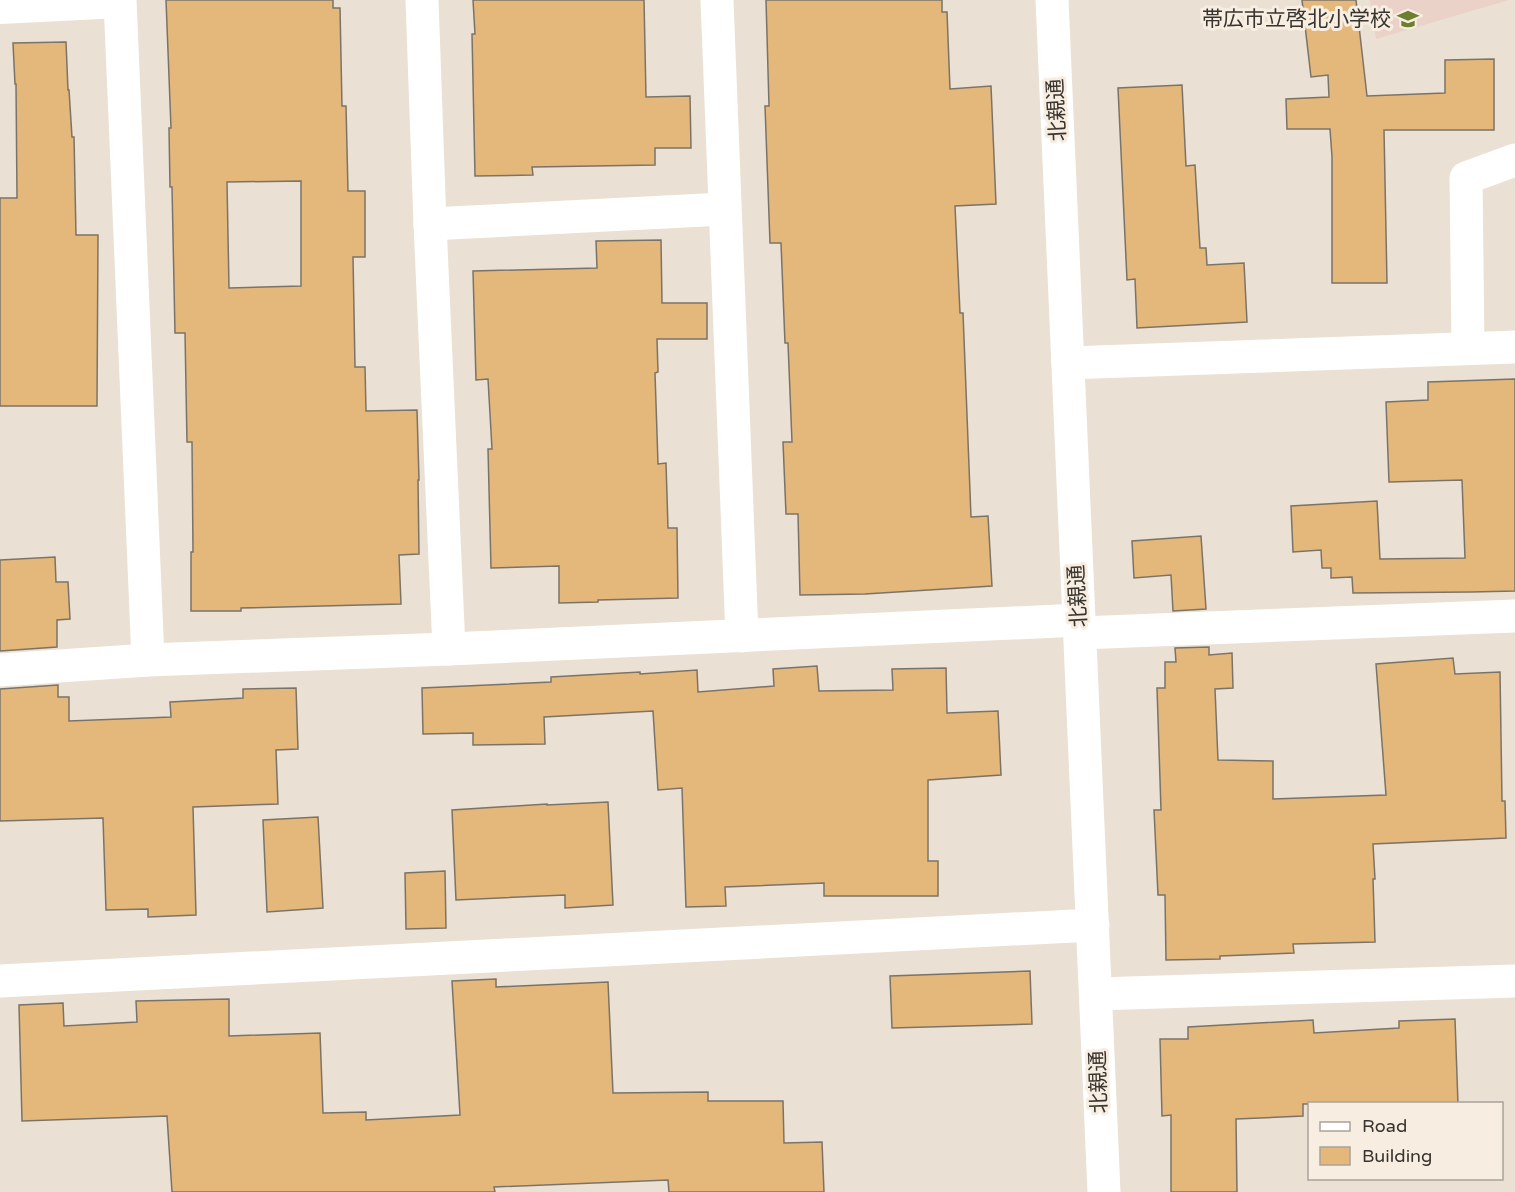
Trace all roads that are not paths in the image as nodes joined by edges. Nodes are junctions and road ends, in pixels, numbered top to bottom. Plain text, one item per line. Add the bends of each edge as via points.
1 (422, 0) edge
2 (717, 0) edge
3 (1052, 0) edge
4 (120, 3) edge
5 (0, 12) edge
6 (1515, 160) edge
7 (724, 209) junction
8 (430, 224) junction
9 (1515, 346) edge
10 (1468, 348) junction
11 (1068, 363) junction
12 (1515, 616) edge
13 (1079, 627) junction
14 (742, 636) junction
15 (449, 649) junction
16 (147, 660) junction
17 (0, 670) edge
18 (1093, 925) junction
19 (0, 981) edge
20 (1515, 981) edge
21 (1096, 994) junction
22 (1104, 1192) edge

1 - 8 street
2 - 7 street
3 - 11 street, 北親通
4 - 5 lane
4 - 16 street
6 - 10 street via 1466,178
7 - 8 street
7 - 14 street
8 - 15 street
9 - 10 street
10 - 11 street
11 - 13 street, 北親通
12 - 13 street
13 - 14 street
13 - 18 street, 北親通
14 - 15 street
15 - 16 street
16 - 17 street
18 - 19 street
18 - 21 street, 北親通
20 - 21 street
21 - 22 street, 北親通

